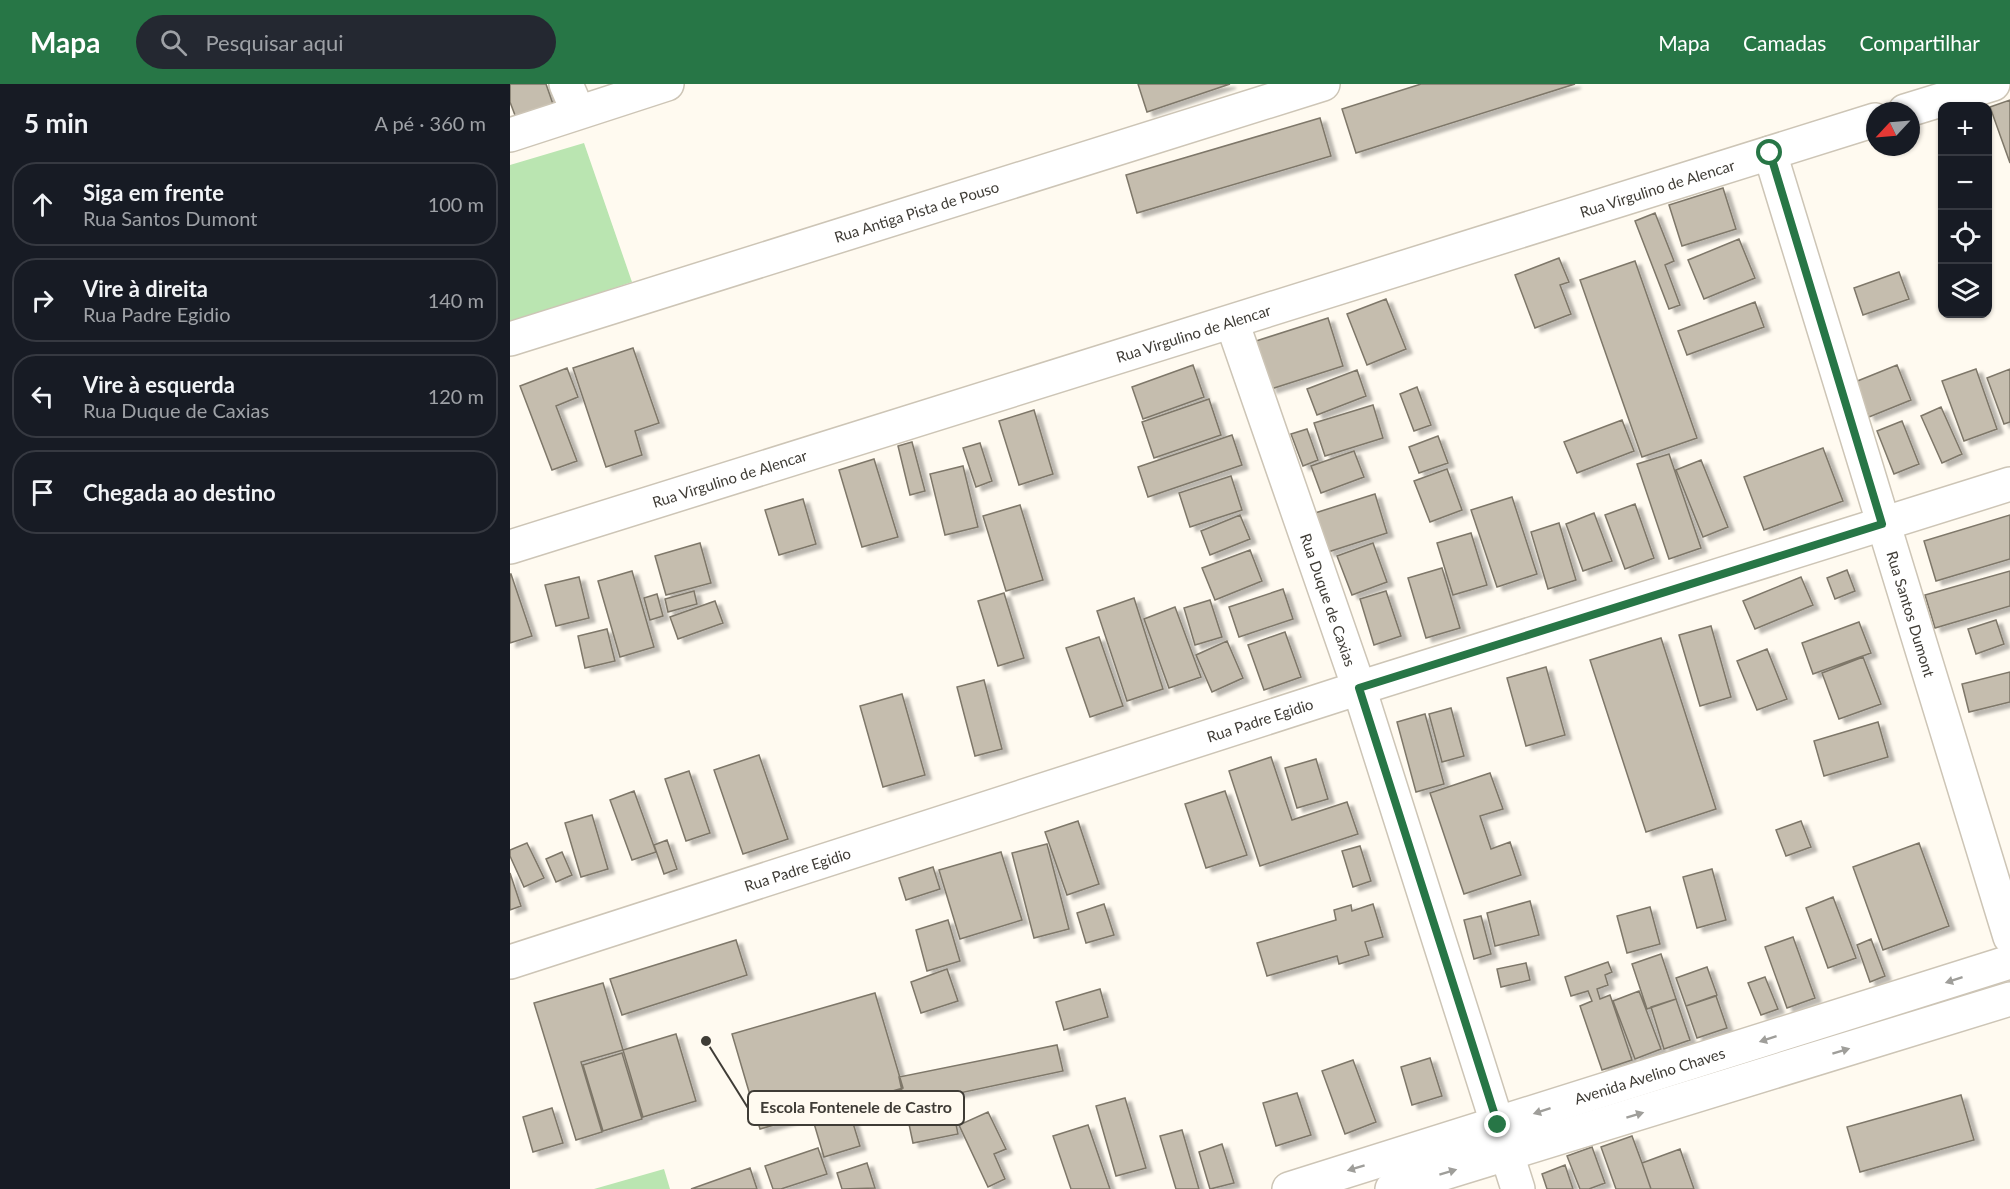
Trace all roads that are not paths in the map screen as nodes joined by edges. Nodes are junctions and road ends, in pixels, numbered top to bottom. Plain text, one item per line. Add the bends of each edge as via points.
1 (667, 84) edge
2 (1323, 84) edge
3 (1993, 84) edge
4 (572, 98) edge
5 (1920, 106) edge
6 (1866, 123) edge
7 (510, 135) edge
8 (1770, 153) junction
9 (1232, 322) junction
10 (510, 339) edge
11 (2010, 484) edge
12 (1882, 524) junction
13 (510, 547) edge
14 (1359, 688) junction
15 (2010, 937) edge
16 (510, 962) edge
17 (2010, 962) edge
18 (2010, 999) edge
19 (1502, 1139) junction
20 (1289, 1189) edge
21 (1392, 1189) edge
22 (1518, 1189) edge

1 - 4 street
2 - 10 street, Rua Antiga Pista de Pouso
3 - 5 street
4 - 7 street
6 - 8 street, Rua Virgulino de Alencar
8 - 9 street, Rua Virgulino de Alencar
8 - 12 street, Rua Santos Dumont
9 - 13 street, Rua Virgulino de Alencar
9 - 14 street, Rua Duque de Caxias
11 - 12 street, Rua Padre Egidio
12 - 14 street, Rua Padre Egidio
12 - 15 street, Rua Santos Dumont
14 - 16 street, Rua Padre Egidio
14 - 19 street, Rua Duque de Caxias
17 -> 19 street, Avenida Avelino Chaves
19 -> 18 street, Avenida Avelino Chaves
19 -> 20 street, Avenida Avelino Chaves
21 -> 19 street, Avenida Avelino Chaves
19 - 22 street, Rua Duque de Caxias

